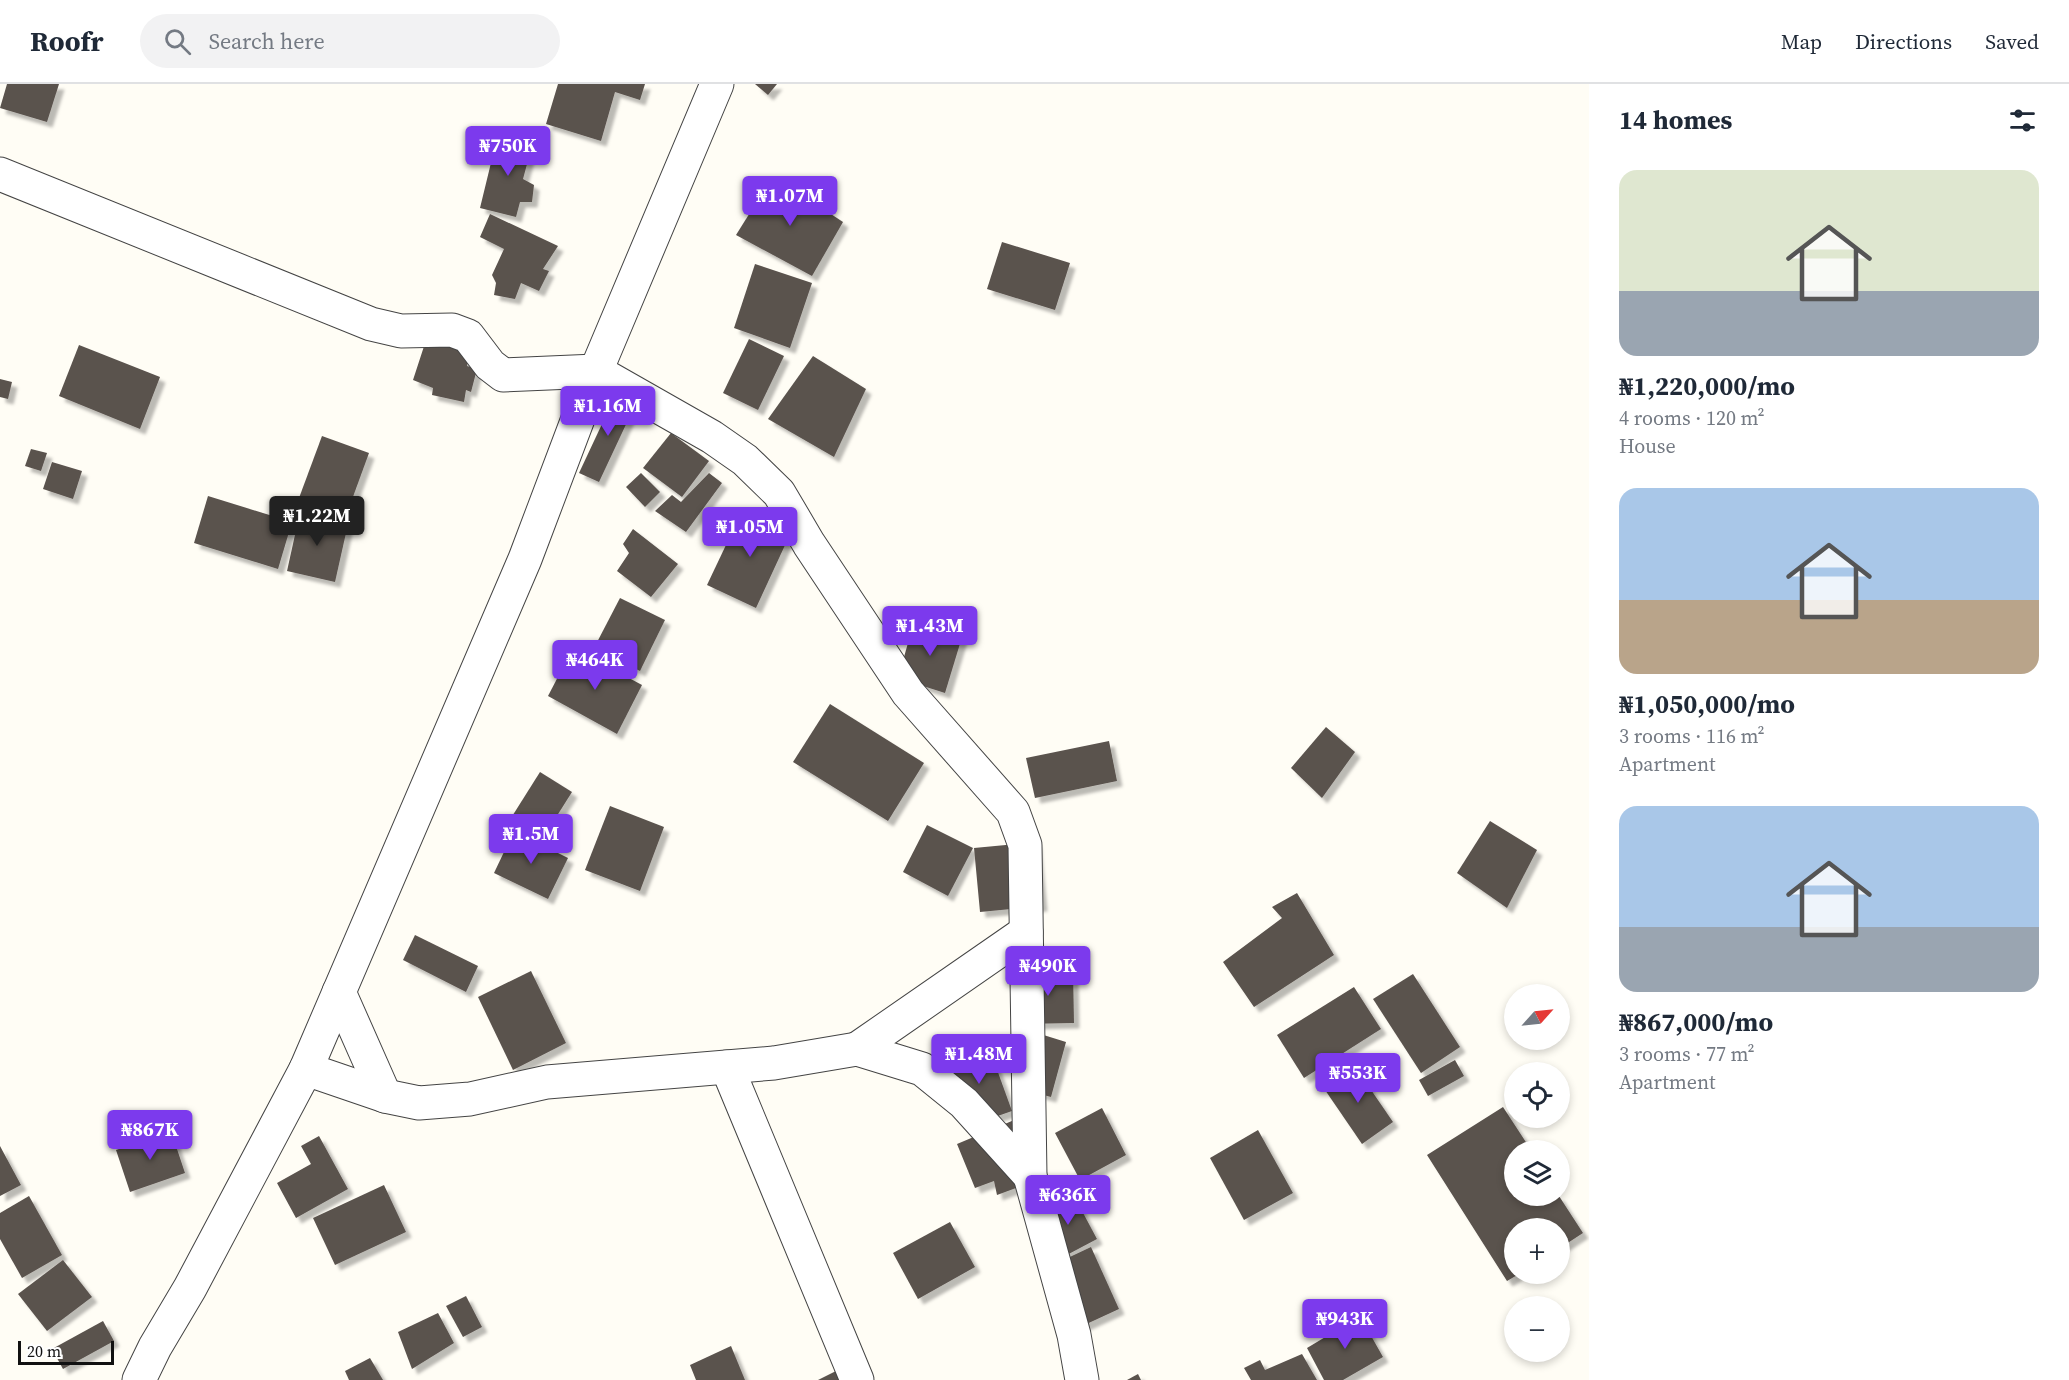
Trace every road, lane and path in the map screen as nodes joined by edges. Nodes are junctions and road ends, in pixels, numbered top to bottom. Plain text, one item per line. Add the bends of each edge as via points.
1 (717, 84) edge
2 (0, 174) edge
3 (596, 371) junction
4 (1026, 932) junction
5 (339, 992) junction
6 (857, 1049) junction
7 (727, 1067) junction
8 (306, 1069) junction
9 (385, 1096) junction
10 (1030, 1176) junction
11 (139, 1380) edge
12 (857, 1380) edge
13 (1082, 1380) edge

1 - 3 street
2 - 3 street via 371,324 401,331 452,330 468,336 502,375
3 - 4 street via 745,459 779,493 908,693 1012,812 1025,844
3 - 5 street via 525,559
4 - 6 street
4 - 10 street
5 - 8 street
5 - 9 street
6 - 7 street
6 - 10 street via 922,1069 964,1103
7 - 9 street via 547,1082 470,1099 419,1103
7 - 12 street
8 - 9 street
8 - 11 street
10 - 13 street via 1074,1335

